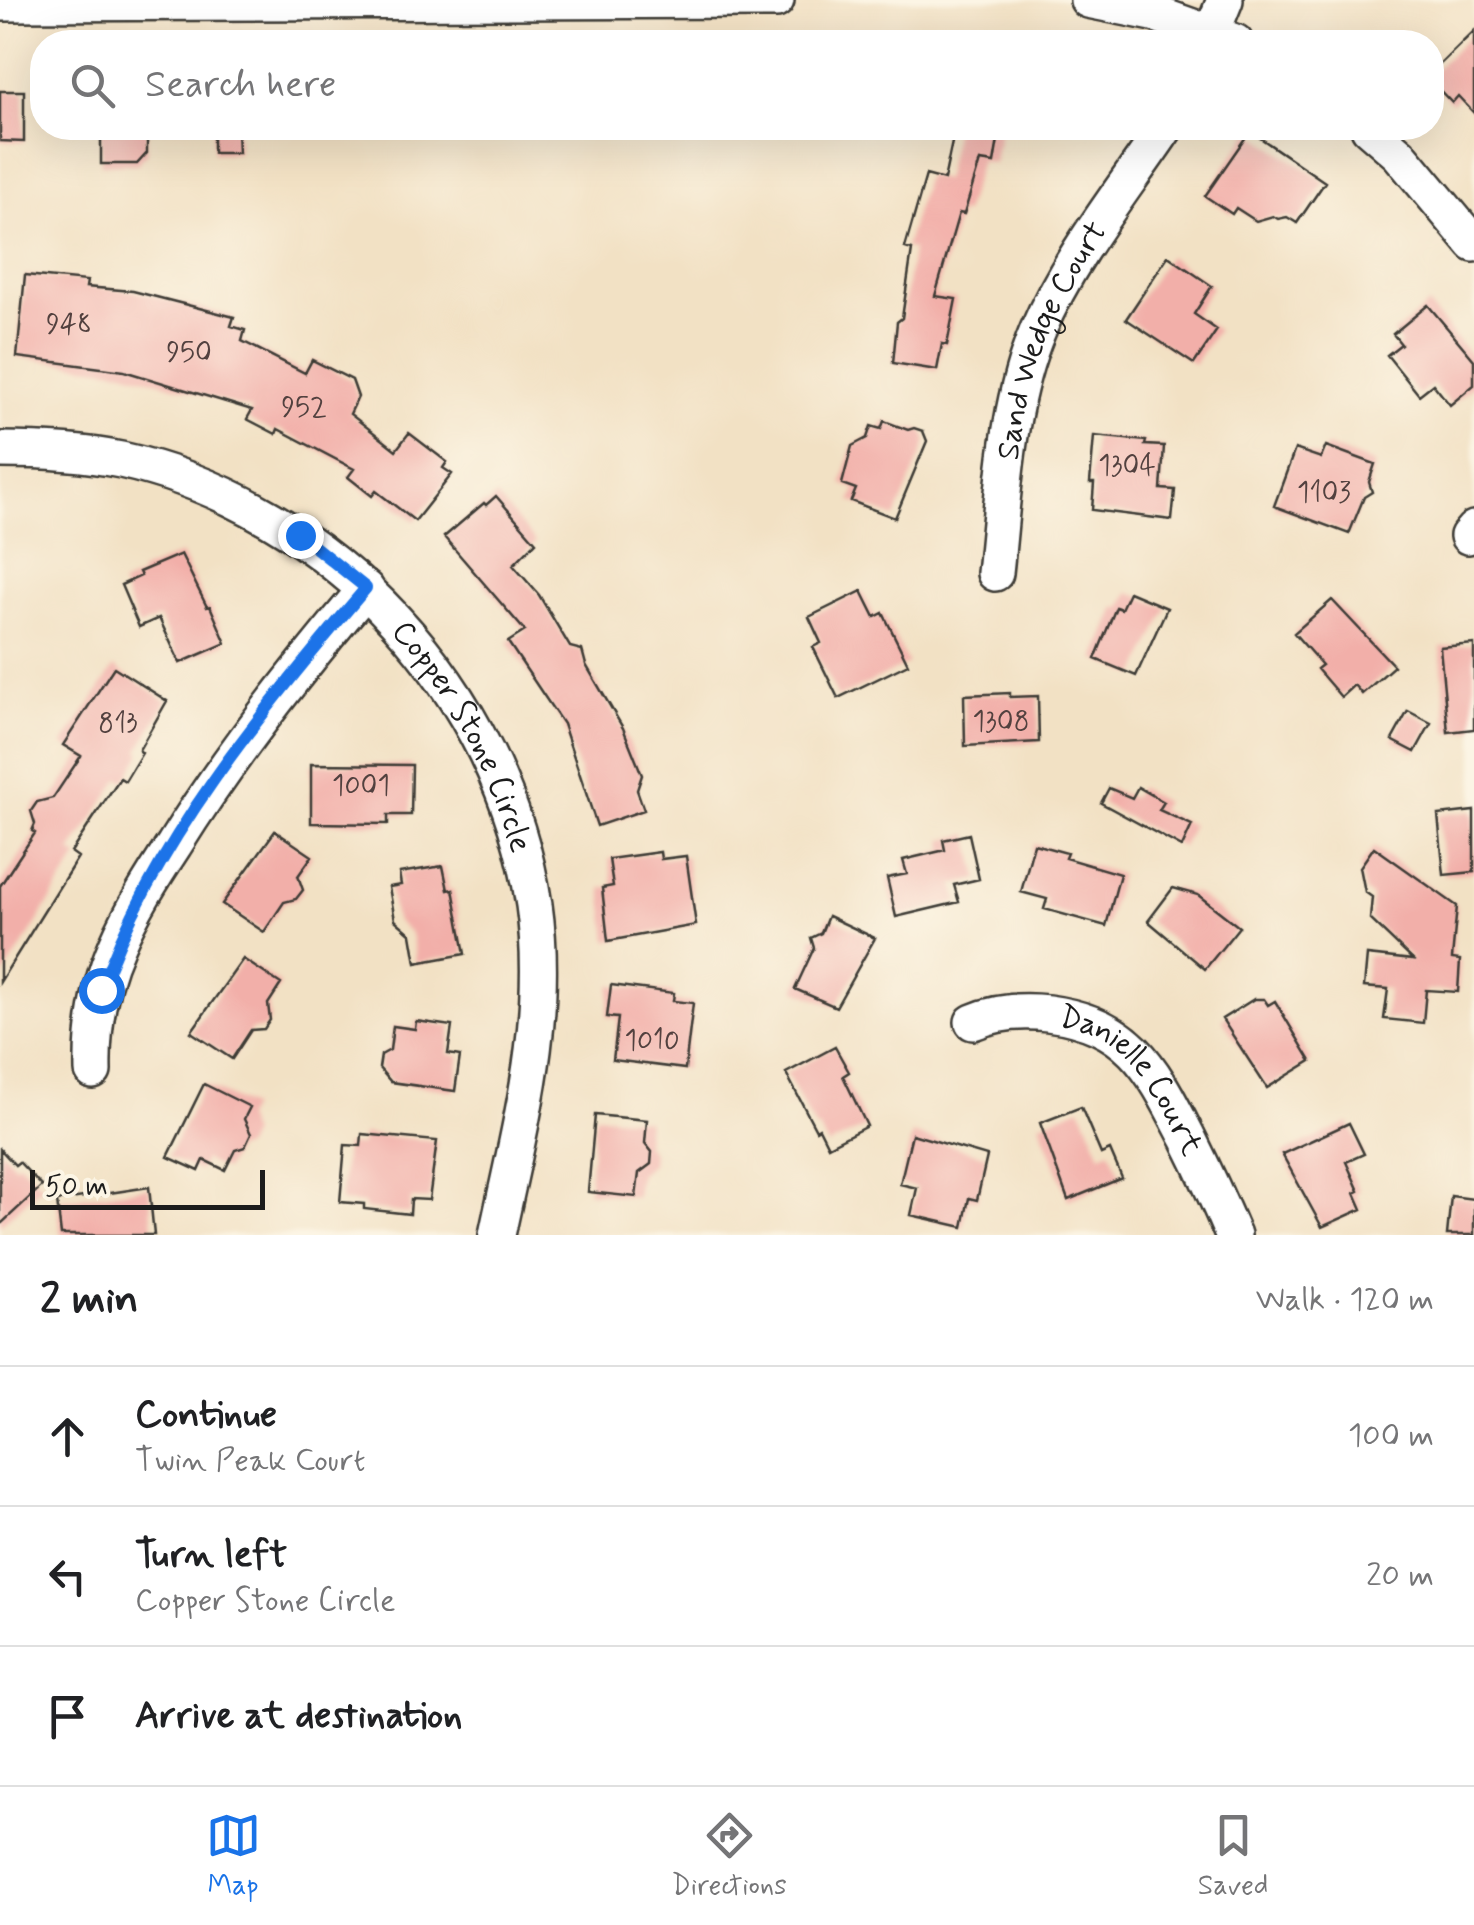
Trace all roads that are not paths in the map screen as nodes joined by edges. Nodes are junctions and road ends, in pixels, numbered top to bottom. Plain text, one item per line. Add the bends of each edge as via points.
1 (776, 0) edge
2 (1088, 0) edge
3 (1225, 0) edge
4 (0, 3) edge
5 (1195, 30) edge
6 (1220, 30) edge
7 (1157, 140) edge
8 (1383, 140) edge
9 (1474, 244) edge
10 (0, 450) edge
11 (995, 573) dead end
12 (366, 588) junction
13 (973, 1022) dead end
14 (93, 1072) dead end
15 (497, 1235) edge
16 (1233, 1235) edge

1 - 4 street
2 - 5 street via 1153,12
3 - 6 street
7 - 11 street, Sand Wedge Court via 1060,285 1037,332 1014,408
8 - 9 street
10 - 12 street, Copper Stone Circle via 118,460 169,473 300,535
12 - 14 street via 209,789 148,885 101,990
12 - 15 street, Copper Stone Circle via 443,680 482,745 519,839 534,907 532,1067
13 - 16 street, Danielle Court via 1031,1011 1066,1016 1123,1041 1172,1102

